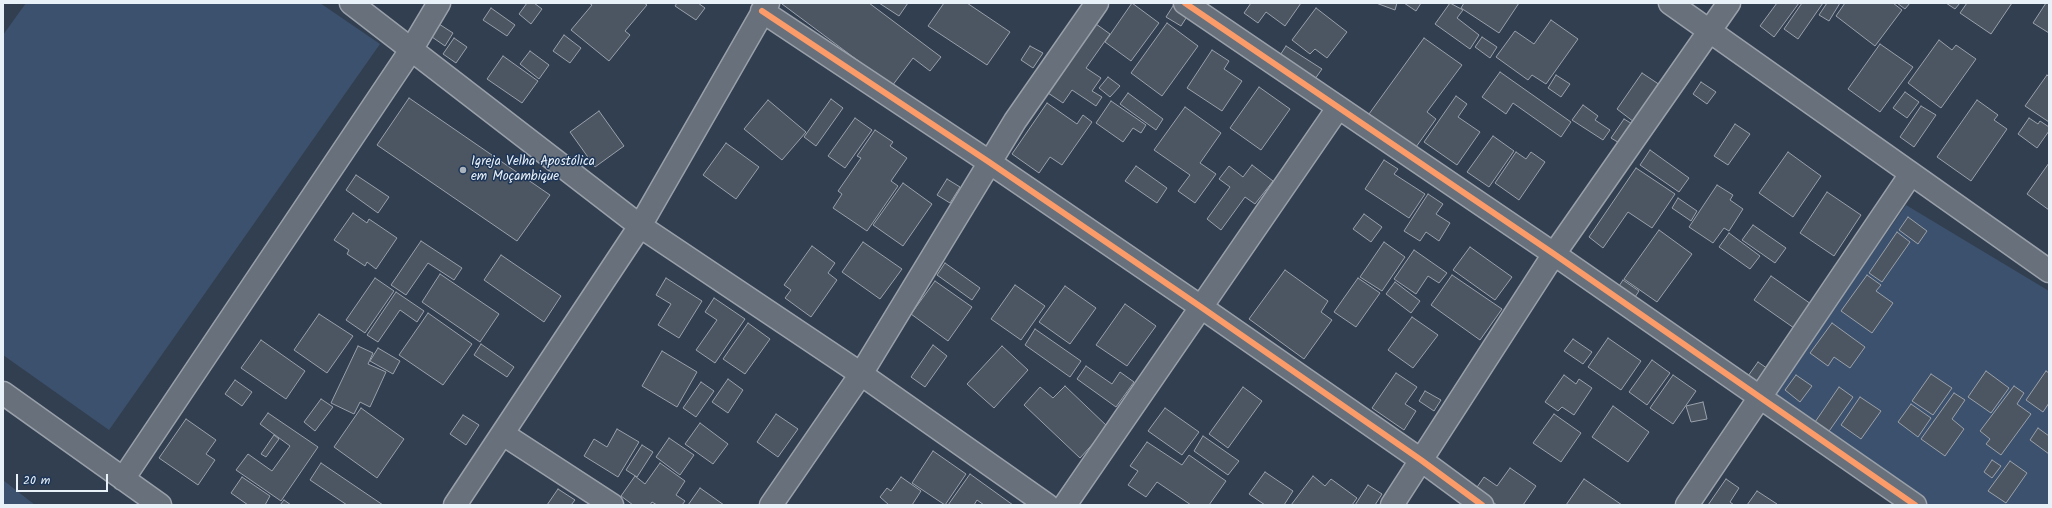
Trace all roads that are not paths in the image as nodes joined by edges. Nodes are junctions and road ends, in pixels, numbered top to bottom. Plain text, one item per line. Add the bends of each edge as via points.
1 (351, 3) edge
2 (439, 3) edge
3 (1097, 3) edge
4 (1185, 3) edge
5 (1670, 3) edge
6 (1729, 3) edge
7 (765, 7) edge
8 (1710, 30) junction
9 (411, 50) junction
10 (1338, 108) junction
11 (990, 162) junction
12 (1911, 174) junction
13 (640, 226) junction
14 (1554, 254) junction
15 (2049, 271) edge
16 (1201, 307) junction
17 (861, 374) junction
18 (3, 393) edge
19 (1760, 397) junction
20 (503, 434) junction
21 (1421, 460) junction
22 (123, 479) junction
23 (160, 505) edge
24 (455, 505) edge
25 (612, 505) edge
26 (771, 505) edge
27 (1047, 505) edge
28 (1066, 505) edge
29 (1392, 505) edge
30 (1482, 505) edge
31 (1688, 505) edge
32 (1915, 505) edge

1 - 9 street
2 - 9 street
3 - 11 street via 1015,121
4 - 10 street
5 - 8 street
6 - 8 street
7 - 11 street
7 - 13 street
8 - 12 street
8 - 14 street
9 - 13 street
9 - 22 street
10 - 14 street
10 - 16 street
11 - 16 street
11 - 17 street
12 - 15 street
12 - 19 street
13 - 17 street
13 - 20 street
14 - 19 street
14 - 21 street
16 - 21 street
16 - 28 street
17 - 26 street
17 - 27 street
18 - 22 street
19 - 31 street
19 - 32 street
20 - 24 street
20 - 25 street
21 - 29 street
21 - 30 street
22 - 23 street

